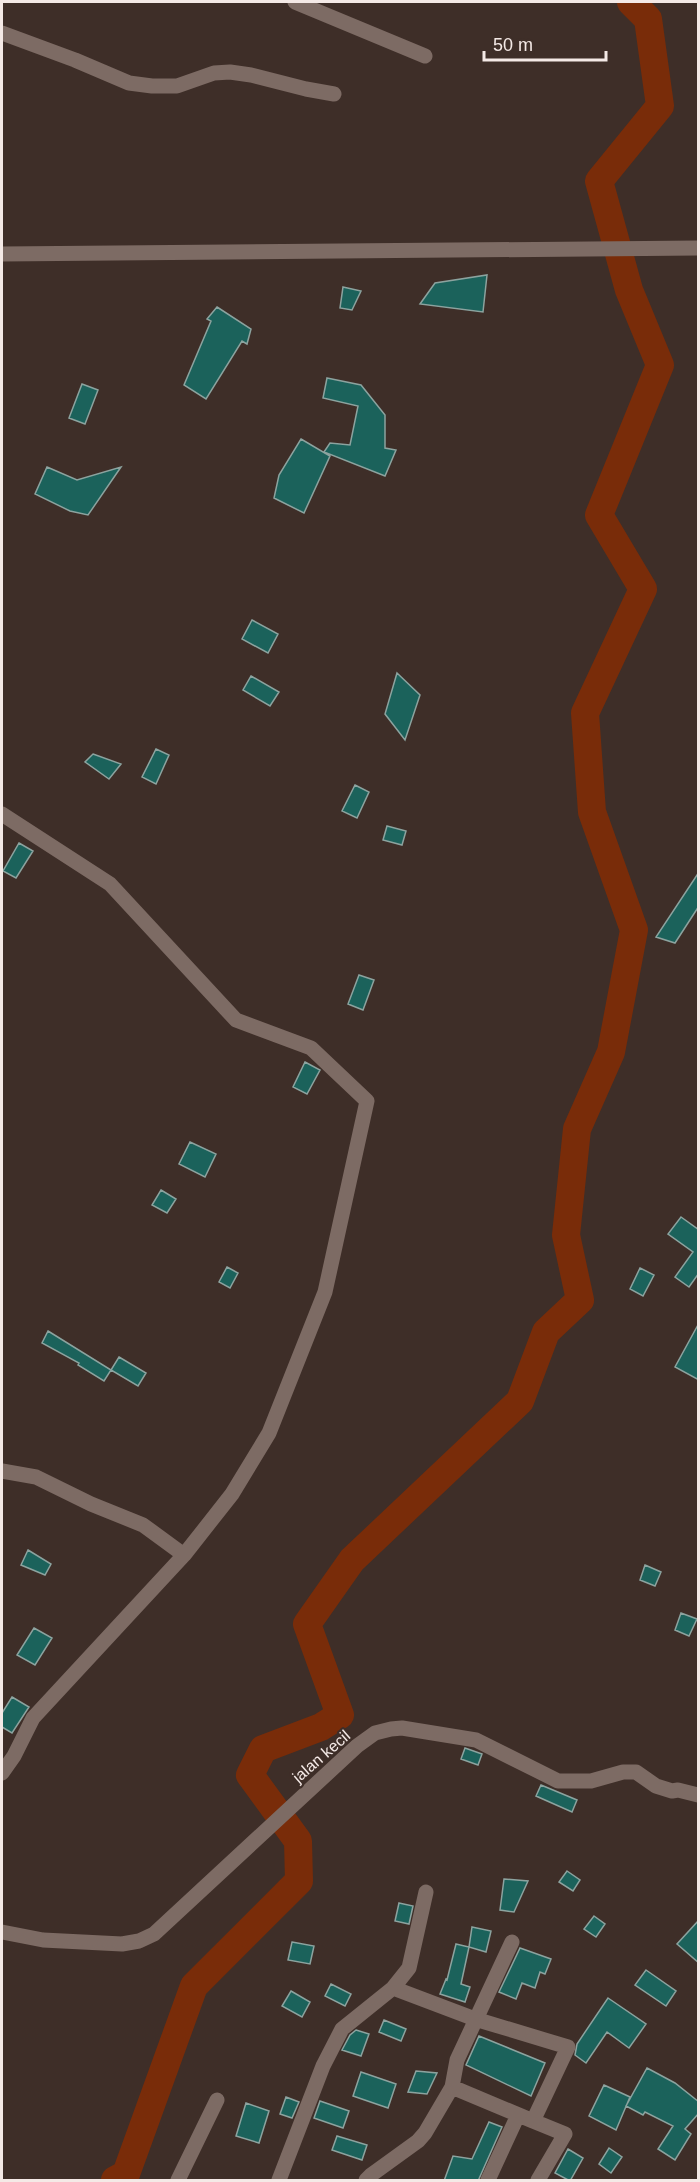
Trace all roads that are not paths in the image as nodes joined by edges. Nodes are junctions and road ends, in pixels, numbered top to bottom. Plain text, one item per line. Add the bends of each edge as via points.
1 (295, 2) edge
2 (2, 33) edge
3 (425, 56) dead end
4 (334, 94) dead end
5 (699, 248) edge
6 (2, 254) edge
7 (2, 814) edge
8 (2, 1471) edge
9 (184, 1555) junction
10 (2, 1773) edge
11 (699, 1795) edge
12 (426, 1892) dead end
13 (2, 1932) edge
14 (512, 1942) dead end
15 (393, 1988) junction
16 (475, 2019) junction
17 (452, 2087) junction
18 (217, 2100) dead end
19 (518, 2115) junction
20 (533, 2121) junction
21 (178, 2181) edge
22 (279, 2181) edge
23 (366, 2181) edge
24 (488, 2181) edge
25 (538, 2181) edge

1 - 3 street
2 - 4 street via 129,83 177,86 214,73 230,72
5 - 6 street
7 - 9 street via 110,884 236,1020 311,1048 367,1101 325,1292 278,1411 232,1494
8 - 9 street via 36,1477 143,1525
9 - 10 street via 33,1718
11 - 13 street, jalan kecil via 656,1786 636,1772 591,1781 558,1780 476,1740 391,1729 375,1733 329,1771 154,1934 122,1944 43,1940
12 - 15 street via 409,1968
14 - 16 street
15 - 16 street
15 - 22 street via 342,2029 323,2066
16 - 17 street via 456,2060
16 - 20 street via 568,2047
17 - 19 street
17 - 23 street via 418,2141
18 - 21 street
19 - 20 street
19 - 24 street
20 - 25 street via 566,2134

